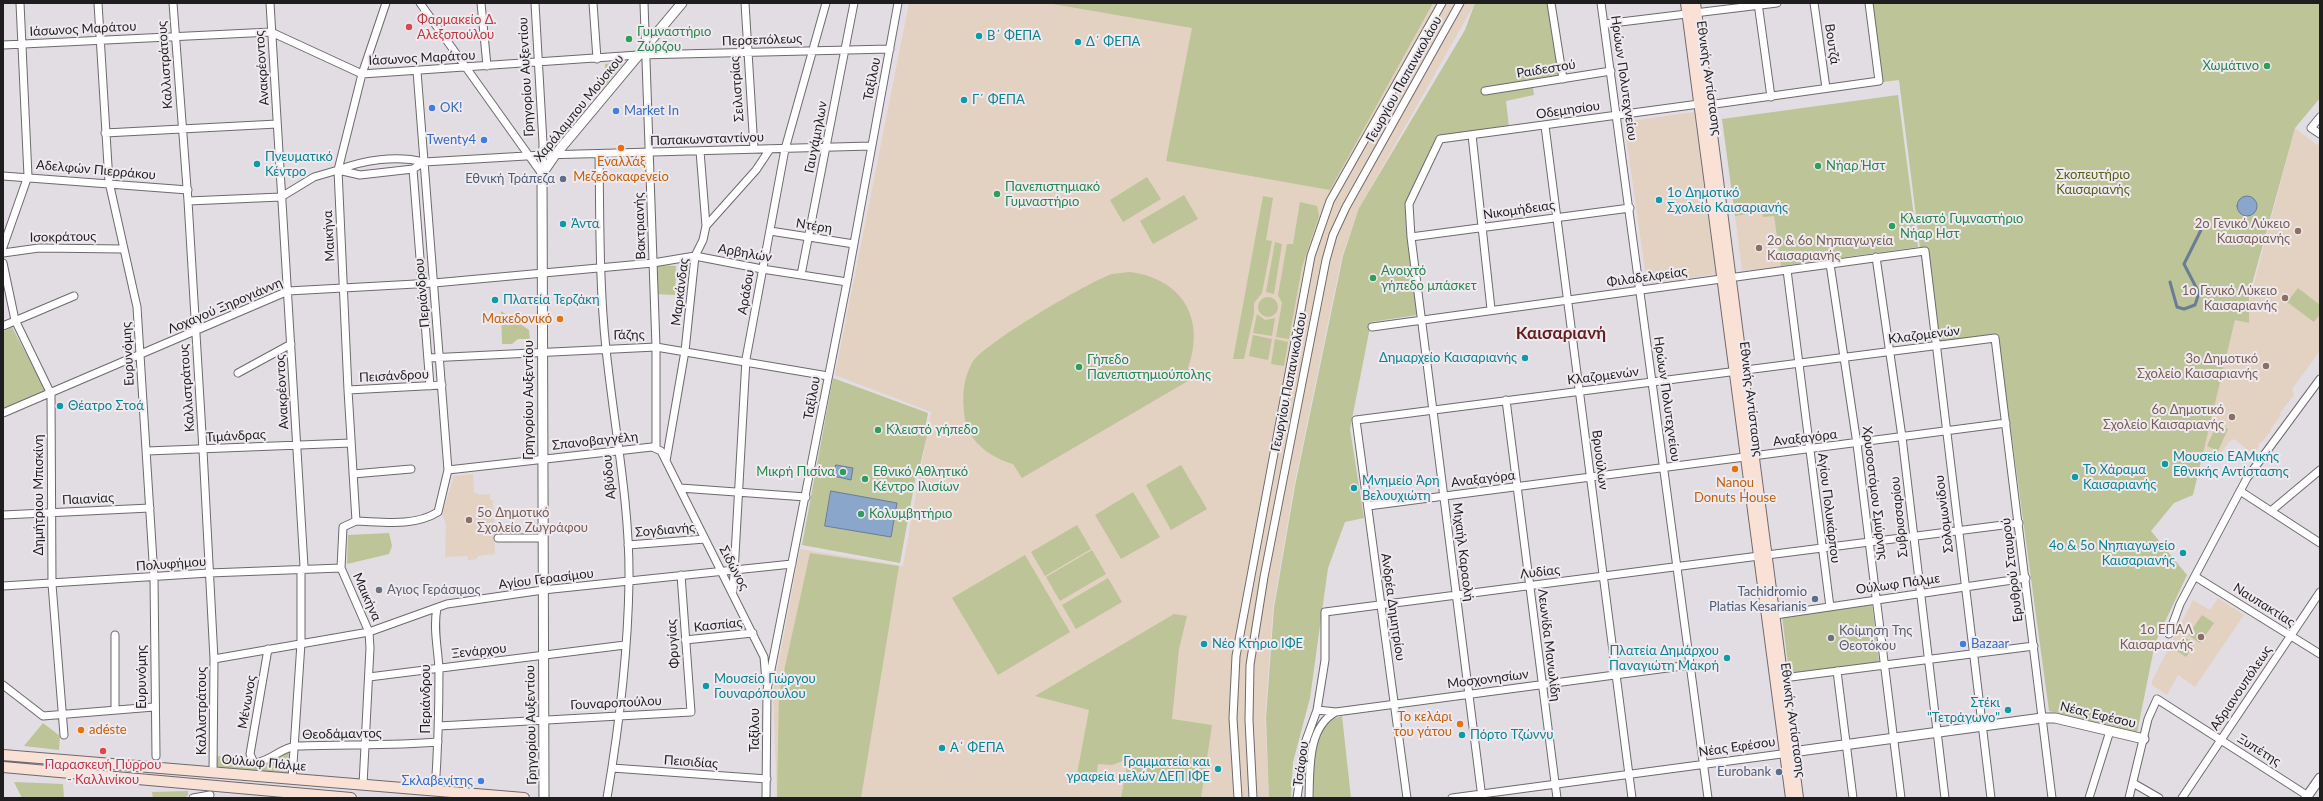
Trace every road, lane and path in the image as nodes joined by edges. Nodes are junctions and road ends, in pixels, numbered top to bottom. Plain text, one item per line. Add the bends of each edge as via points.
1 (20, 3) edge
2 (98, 3) edge
3 (173, 3) edge
4 (270, 3) edge
5 (386, 3) edge
6 (420, 3) edge
7 (481, 3) edge
8 (535, 3) edge
9 (593, 3) edge
10 (644, 3) edge
11 (682, 3) edge
12 (745, 3) edge
13 (826, 3) edge
14 (854, 3) edge
15 (898, 3) edge
16 (1442, 3) edge
17 (1460, 3) edge
18 (1551, 3) edge
19 (1601, 3) edge
20 (1776, 3) edge
21 (1814, 3) edge
22 (1869, 3) edge
23 (1758, 4) edge
24 (1691, 8) edge
25 (1604, 24) junction
26 (271, 32) junction
27 (175, 36) junction
28 (100, 40) junction
29 (22, 44) junction
30 (3, 45) edge
31 (890, 49) junction
32 (844, 50) junction
33 (811, 51) junction
34 (747, 52) junction
35 (643, 53) junction
36 (597, 59) junction
37 (539, 63) junction
38 (487, 66) junction
39 (466, 68) junction
40 (417, 70) junction
41 (1611, 71) junction
42 (362, 74) junction
43 (1563, 79) junction
44 (1826, 88) junction
45 (1485, 91) dead end
46 (1771, 97) junction
47 (1704, 104) junction
48 (1618, 116) junction
49 (2320, 118) edge
50 (277, 124) junction
51 (1544, 126) junction
52 (181, 129) junction
53 (105, 133) junction
54 (2320, 134) edge
55 (1472, 135) junction
56 (1440, 139) joint
57 (871, 146) junction
58 (826, 147) junction
59 (785, 148) junction
60 (754, 149) junction
61 (770, 149) junction
62 (700, 151) junction
63 (649, 152) junction
64 (599, 154) junction
65 (543, 155) junction
66 (555, 155) junction
67 (529, 156) junction
68 (424, 162) junction
69 (414, 169) junction
70 (338, 170) junction
71 (542, 174) junction
72 (3, 176) edge
73 (28, 176) junction
74 (109, 182) junction
75 (188, 190) junction
76 (281, 197) junction
77 (188, 201) junction
78 (1630, 208) junction
79 (1556, 218) junction
80 (706, 226) junction
81 (1482, 228) junction
82 (770, 231) junction
83 (809, 237) junction
84 (1411, 237) junction
85 (854, 244) junction
86 (3, 247) edge
87 (123, 248) junction
88 (1925, 251) joint
89 (3, 253) edge
90 (695, 256) junction
91 (1876, 257) junction
92 (653, 262) junction
93 (3, 263) edge
94 (1830, 264) junction
95 (600, 267) junction
96 (762, 269) junction
97 (1787, 270) junction
98 (542, 272) junction
99 (801, 275) junction
100 (1727, 278) junction
101 (848, 282) junction
102 (423, 283) junction
103 (434, 283) junction
104 (344, 288) junction
105 (288, 291) junction
106 (1640, 291) junction
107 (74, 296) dead end
108 (1567, 300) junction
109 (1491, 309) junction
110 (15, 320) junction
111 (1422, 320) junction
112 (3, 326) edge
113 (1372, 327) dead end
114 (195, 330) junction
115 (1995, 338) joint
116 (291, 344) junction
117 (1936, 346) junction
118 (656, 347) junction
119 (606, 348) junction
120 (685, 351) junction
121 (542, 352) junction
122 (1888, 352) junction
123 (139, 355) junction
124 (439, 357) junction
125 (1845, 357) junction
126 (428, 358) junction
127 (746, 362) junction
128 (1798, 363) junction
129 (1739, 370) junction
130 (238, 373) dead end
131 (828, 376) junction
132 (2320, 379) edge
133 (1652, 382) junction
134 (442, 385) junction
135 (430, 386) junction
136 (348, 390) junction
137 (1579, 391) junction
138 (51, 394) junction
139 (1506, 400) junction
140 (1433, 410) junction
141 (3, 413) edge
142 (1356, 420) joint
143 (2006, 423) junction
144 (1946, 431) junction
145 (1902, 437) junction
146 (351, 443) junction
147 (1857, 444) junction
148 (298, 445) junction
149 (654, 447) junction
150 (203, 450) junction
151 (1810, 450) junction
152 (147, 451) junction
153 (619, 452) junction
154 (1750, 457) junction
155 (542, 459) junction
156 (666, 461) junction
157 (1664, 468) junction
158 (411, 469) dead end
159 (448, 470) junction
160 (2320, 470) edge
161 (353, 474) junction
162 (1590, 478) junction
163 (1517, 487) junction
164 (680, 488) junction
165 (740, 492) junction
166 (2240, 492) junction
167 (1444, 496) junction
168 (806, 497) junction
169 (1368, 506) junction
170 (150, 508) junction
171 (2272, 511) junction
172 (50, 513) junction
173 (3, 515) edge
174 (356, 521) junction
175 (2019, 523) junction
176 (1958, 530) junction
177 (1914, 536) junction
178 (498, 538) dead end
179 (543, 538) junction
180 (705, 539) junction
181 (1870, 542) junction
182 (2320, 543) edge
183 (628, 545) junction
184 (1822, 548) junction
185 (1763, 556) junction
186 (792, 564) junction
187 (1677, 567) junction
188 (341, 568) junction
189 (302, 569) junction
190 (734, 569) junction
191 (721, 571) junction
192 (209, 574) junction
193 (680, 574) junction
194 (1603, 576) junction
195 (154, 577) junction
196 (2196, 577) junction
197 (2026, 578) junction
198 (629, 581) junction
199 (52, 584) junction
200 (3, 586) edge
201 (1529, 586) junction
202 (1965, 587) junction
203 (543, 590) junction
204 (732, 591) junction
205 (2320, 592) edge
206 (1919, 594) junction
207 (1457, 595) junction
208 (1876, 600) junction
209 (1381, 605) junction
210 (1830, 607) junction
211 (437, 608) junction
212 (1325, 612) joint
213 (1775, 615) junction
214 (369, 632) junction
215 (753, 633) junction
216 (2169, 634) dead end
217 (115, 635) dead end
218 (2291, 635) junction
219 (685, 640) junction
220 (301, 643) junction
221 (625, 646) junction
222 (2034, 646) junction
223 (268, 649) junction
224 (1973, 653) junction
225 (2320, 654) edge
226 (543, 656) junction
227 (214, 659) junction
228 (1928, 659) junction
229 (1690, 665) junction
230 (1884, 665) junction
231 (438, 667) junction
232 (1837, 671) junction
233 (1616, 675) junction
234 (369, 676) junction
235 (1783, 678) junction
236 (1542, 684) junction
237 (3, 685) edge
238 (767, 690) junction
239 (1469, 694) junction
240 (1394, 703) junction
241 (154, 707) junction
242 (115, 710) junction
243 (1317, 710) junction
244 (691, 712) joint
245 (1336, 712) junction
246 (61, 715) junction
247 (619, 715) junction
248 (2042, 718) junction
249 (543, 719) junction
250 (439, 726) junction
251 (1982, 726) junction
252 (2110, 731) junction
253 (1937, 733) junction
254 (64, 735) dead end
255 (1893, 739) junction
256 (2144, 739) junction
257 (2220, 740) junction
258 (438, 742) junction
259 (1846, 745) junction
260 (295, 746) junction
261 (365, 746) junction
262 (1788, 753) junction
263 (3, 755) edge
264 (156, 756) dead end
265 (251, 759) joint
266 (1703, 764) junction
267 (3, 768) edge
268 (612, 768) junction
269 (213, 772) junction
270 (1629, 774) junction
271 (2320, 778) edge
272 (292, 779) junction
273 (767, 780) junction
274 (2133, 783) junction
275 (1555, 784) junction
276 (363, 785) junction
277 (435, 791) junction
278 (210, 793) edge
279 (295, 796) edge
280 (1482, 796) edge
281 (2307, 797) edge
282 (193, 798) edge
283 (351, 798) edge
284 (524, 798) edge
285 (544, 798) edge
286 (607, 798) edge
287 (766, 798) edge
288 (1238, 798) edge
289 (1253, 798) edge
290 (1297, 798) edge
291 (1309, 798) edge
292 (1407, 798) edge
293 (1452, 798) edge
294 (1557, 798) edge
295 (1632, 798) edge
296 (1708, 798) edge
297 (1790, 798) edge
298 (1798, 798) edge
299 (1853, 798) edge
300 (1901, 798) edge
301 (1945, 798) edge
302 (1991, 798) edge
303 (2052, 798) edge
304 (2089, 798) edge
305 (2129, 798) edge
306 (2159, 798) edge
307 (2182, 798) edge

1 - 29 street
2 - 28 street, Ευρυνόμης
3 - 27 street, Καλλιστράτους
4 - 26 street, Ανακρέοντος
5 - 42 street, Μαικήνα
6 - 39 street
7 - 38 street
8 - 37 street, Γρηγορίου Αυξεντίου
9 - 36 street
10 - 35 street, Βακτριανής
11 - 35 street, Χαράλαμπου Μούσκου
12 - 34 street, Σειλιστρίας
13 - 33 street, Αράδου
14 - 32 street, Γαυγάμηλων
15 - 31 street, Ταξίλου
16 - 288 street, Γεωργίου Παπανικολάου via 1330,201 1311,256 1236,656 1234,718
17 - 289 street, Γεωργίου Παπανικολάου via 1346,207 1333,235 1326,260 1265,569 1250,665 1249,720
18 - 43 street
19 - 25 street, Ηρώων Πολυτεχνείου
20 - 23 street
21 - 44 street, Βουτζά
22 - 44 street, Οδεμησίου via 1879,81
23 - 24 street
23 - 46 street
24 - 25 street
24 - 47 main road, Εθνικής Αντίστασης
25 - 41 street, Ηρώων Πολυτεχνείου
26 - 27 street, Ιάσωνος Μαράτου
26 - 42 street, Ιάσωνος Μαράτου
26 - 50 street, Ανακρέοντος
27 - 28 street, Ιάσωνος Μαράτου
27 - 52 street, Καλλιστράτους
28 - 29 street, Ιάσωνος Μαράτου
28 - 53 street, Ευρυνόμης
29 - 30 street, Ιάσωνος Μαράτου
29 - 73 street
31 - 32 street, Περσεπόλεως
31 - 57 street, Ταξίλου
32 - 33 street, Περσεπόλεως
32 - 58 street, Γαυγάμηλων
33 - 34 street, Περσεπόλεως
33 - 59 street, Αράδου
34 - 35 street, Περσεπόλεως
34 - 60 street, Σειλιστρίας
35 - 36 street, Περσεπόλεως
35 - 63 street, Βακτριανής
35 - 66 street, Χαράλαμπου Μούσκου
36 - 37 street, Περσεπόλεως
37 - 38 street, Ιάσωνος Μαράτου
37 - 65 street, Γρηγορίου Αυξεντίου
38 - 39 street, Ιάσωνος Μαράτου
39 - 40 street, Ιάσωνος Μαράτου
39 - 67 street
40 - 42 street, Ιάσωνος Μαράτου
40 - 68 street, Περιάνδρου
41 - 43 street, Ραιδεστού
41 - 48 street, Ηρώων Πολυτεχνείου
42 - 70 street, Μαικήνα
43 - 45 street, Ραιδεστού
44 - 46 street, Οδεμησίου
46 - 47 street, Οδεμησίου
47 - 48 street, Οδεμησίου
47 - 100 main road, Εθνικής Αντίστασης
48 - 51 street, Οδεμησίου
48 - 78 street, Ηρώων Πολυτεχνείου
49 - 54 street via 2311,128
50 - 52 street
50 - 76 street, Ανακρέοντος
51 - 55 street, Οδεμησίου
51 - 79 street, Βρυούλων
52 - 53 street
52 - 75 street, Καλλιστράτους
53 - 74 street, Ευρυνόμης
55 - 56 street, Οδεμησίου
55 - 81 street
56 - 84 street, Μιχαήλ Καραολή via 1409,204
57 - 58 street, Παπακωνσταντίνου
57 - 85 street, Ταξίλου
58 - 59 street, Παπακωνσταντίνου
58 - 83 street, Γαυγάμηλων
59 - 61 street, Παπακωνσταντίνου
59 - 82 street, Αράδου
60 - 61 street, Παπακωνσταντίνου
60 - 62 street, Παπακωνσταντίνου
61 - 80 street, Μαρκάνδας via 756,170
62 - 63 street, Παπακωνσταντίνου
62 - 80 street
63 - 64 street, Παπακωνσταντίνου
63 - 92 street, Βακτριανής
64 - 66 street, Παπακωνσταντίνου
64 - 95 street, Αβύδου
65 - 66 street, Παπακωνσταντίνου
65 - 67 street
65 - 71 street, Γρηγορίου Αυξεντίου
66 - 71 street, Χαράλαμπου Μούσκου
67 - 68 street
67 - 71 street
68 - 69 street
68 - 70 street via 411,159 360,162
68 - 103 street, Περιάνδρου
69 - 70 street via 360,175
69 - 102 street, Περιάνδρου
70 - 76 street via 314,177
70 - 104 street, Μαικήνα
71 - 98 street, Γρηγορίου Αυξεντίου
72 - 73 street, Αδελφών Πιερράκου
73 - 74 street, Αδελφών Πιερράκου
73 - 86 street
74 - 75 street, Αδελφών Πιερράκου
74 - 87 street, Ευρυνόμης
75 - 77 street, Καλλιστράτους
76 - 77 street
76 - 105 street, Ανακρέοντος
77 - 114 street, Καλλιστράτους
78 - 79 street, Νικομήδειας
78 - 106 street, Ηρώων Πολυτεχνείου
79 - 81 street, Νικομήδειας
79 - 108 street, Βρυούλων
80 - 90 street, Μαρκάνδας via 703,240
81 - 84 street, Νικομήδειας
81 - 109 street
82 - 83 street, Ντέρη
82 - 96 street, Αράδου
83 - 85 street, Ντέρη
83 - 99 street, Γαυγάμηλων
84 - 111 street, Μιχαήλ Καραολή
85 - 101 street, Ταξίλου
87 - 89 street, Ισοκράτους via 39,248
87 - 123 street, Ευρυνόμης via 137,307
88 - 91 street, Φιλαδελφείας
88 - 117 street, Σολομωνίδου
90 - 92 street, Αρβηλών
90 - 96 street, Αρβηλών
90 - 120 street, Μαρκάνδας
91 - 94 street, Φιλαδελφείας
91 - 122 street, Συβρισσαρίου
92 - 95 street, Αρβηλών
92 - 118 street, Βακτριανής
93 - 110 street, Δημήτριου Μπισκίνη
94 - 97 street, Φιλαδελφείας
94 - 125 street, Χρυσοστόμου Σμύρνης
95 - 98 street, Αρβηλών
95 - 119 street, Αβύδου
96 - 99 street, Αρβηλών
96 - 127 street, Αράδου
97 - 100 street, Φιλαδελφείας
97 - 128 street, Αγίου Πολυκάρπου
98 - 103 street, Λοχαγού Ξηρογιάννη
98 - 121 street, Γρηγορίου Αυξεντίου
99 - 101 street, Αρβηλών
100 - 106 street, Φιλαδελφείας
100 - 129 main road, Εθνικής Αντίστασης
101 - 131 street, Ταξίλου
102 - 103 street, Λοχαγού Ξηρογιάννη
102 - 104 street, Λοχαγού Ξηρογιάννη
102 - 126 street, Περιάνδρου
103 - 124 street, Περιάνδρου
104 - 105 street, Λοχαγού Ξηρογιάννη
104 - 136 street, Μαικήνα
105 - 114 street, Λοχαγού Ξηρογιάννη
105 - 116 street, Ανακρέοντος
106 - 108 street, Φιλαδελφείας
106 - 133 street, Ηρώων Πολυτεχνείου
107 - 110 street
108 - 109 street, Φιλαδελφείας
108 - 137 street, Βρυούλων
109 - 111 street, Φιλαδελφείας
110 - 112 street
110 - 138 street, Δημήτριου Μπισκίνη
111 - 113 street, Φιλαδελφείας
111 - 140 street, Μιχαήλ Καραολή
114 - 123 street, Λοχαγού Ξηρογιάννη
114 - 150 street, Καλλιστράτους
115 - 117 street, Κλαζομενών
115 - 143 street, Ερυθρού Σταυρού
116 - 130 street
116 - 148 street, Ανακρέοντος
117 - 122 street, Κλαζομενών
117 - 144 street, Σολομωνίδου
118 - 119 street, Γάζης
118 - 120 street, Γάζης
118 - 149 street, Βακτριανής
119 - 121 street, Γάζης
119 - 153 street, Αβύδου
120 - 127 street, Γάζης
120 - 156 street, Μαρκάνδας
121 - 124 street, Γάζης
121 - 155 street, Γρηγορίου Αυξεντίου
122 - 125 street, Κλαζομενών
122 - 145 street, Συβρισσαρίου
123 - 138 street, Λοχαγού Ξηρογιάννη
123 - 152 street, Ευρυνόμης
124 - 126 street, Γάζης
124 - 134 street, Περιάνδρου
125 - 128 street, Κλαζομενών
125 - 147 street, Χρυσοστόμου Σμύρνης
126 - 135 street, Περιάνδρου
127 - 131 street, Γάζης
127 - 165 street, Αράδου
128 - 129 street, Κλαζομενών
128 - 151 street, Αγίου Πολυκάρπου
129 - 133 street, Κλαζομενών
129 - 154 main road, Εθνικής Αντίστασης
131 - 168 street, Ταξίλου
132 - 166 street via 2247,478
133 - 137 street, Κλαζομενών
133 - 157 street, Ηρώων Πολυτεχνείου
134 - 135 street, Πεισάνδρου
134 - 159 street, Περιάνδρου
135 - 136 street, Πεισάνδρου
136 - 146 street, Μαικήνα
137 - 139 street, Κλαζομενών
137 - 162 street, Βρυούλων
138 - 141 street, Λοχαγού Ξηρογιάννη
138 - 172 street, Δημήτριου Μπισκίνη
139 - 140 street, Κλαζομενών
139 - 163 street, Λεωνίδα Μανωλίδη
140 - 142 street, Κλαζομενών
140 - 167 street, Μιχαήλ Καραολή
142 - 169 street, Ανδρέα Δημητρίου
143 - 144 street, Αναξαγόρα
143 - 175 street, Ερυθρού Σταυρού
144 - 145 street, Αναξαγόρα
144 - 176 street, Σολομωνίδου
145 - 147 street, Αναξαγόρα
145 - 177 street, Συβρισσαρίου
146 - 148 street, Τιμάνδρας
146 - 161 street, Μαικήνα
147 - 151 street, Αναξαγόρα
147 - 181 street, Χρυσοστόμου Σμύρνης
148 - 150 street, Τιμάνδρας
148 - 189 street, Ανακρέοντος
149 - 153 street, Σπανοβαγγέλη
149 - 156 street, Σπανοβαγγέλη via 661,451
150 - 152 street, Τιμάνδρας
150 - 192 street, Καλλιστράτους
151 - 154 street, Αναξαγόρα
151 - 184 street, Αγίου Πολυκάρπου
152 - 170 street, Ευρυνόμης
153 - 155 street, Σπανοβαγγέλη
153 - 183 street, Αβύδου
154 - 157 street, Αναξαγόρα
154 - 185 main road, Εθνικής Αντίστασης
155 - 159 street, Σπανοβαγγέλη
155 - 179 street, Γρηγορίου Αυξεντίου
156 - 164 street, Σιδώνος
157 - 162 street, Αναξαγόρα
157 - 187 street, Ηρώων Πολυτεχνείου
158 - 161 street
159 - 174 street, Περιάνδρου via 438,512 427,519 407,522
160 - 171 street
161 - 174 street, Μαικήνα
162 - 163 street, Αναξαγόρα
162 - 194 street, Βρυούλων
163 - 167 street, Αναξαγόρα
163 - 201 street, Λεωνίδα Μανωλίδη
164 - 165 street
164 - 180 street, Σιδώνος
165 - 168 street
165 - 190 street, Αράδου
166 - 171 street
166 - 196 street
167 - 169 street, Αναξαγόρα
167 - 207 street, Μιχαήλ Καραολή
168 - 186 street, Ταξίλου
169 - 209 street, Ανδρέα Δημητρίου
170 - 172 street, Παιανίας
170 - 195 street, Ευρυνόμης
171 - 182 street
172 - 173 street, Παιανίας
172 - 199 street, Δημήτριου Μπισκίνη
174 - 188 street, Μαικήνα via 344,527
175 - 176 street, Λυδίας
175 - 197 street, Ερυθρού Σταυρού
176 - 177 street, Λυδίας
176 - 202 street, Σολομωνίδου
177 - 181 street, Λυδίας
177 - 206 street, Συβρισσαρίου
178 - 179 street
179 - 203 street, Γρηγορίου Αυξεντίου
180 - 183 street, Σογδιανής
180 - 191 street, Σιδώνος
181 - 184 street, Λυδίας
181 - 208 street, Χρυσοστόμου Σμύρνης
183 - 198 street, Αβύδου
184 - 185 street, Λυδίας
184 - 210 street, Αγίου Πολυκάρπου
185 - 187 street, Λυδίας
185 - 213 main road, Εθνικής Αντίστασης
185 - 262 main road, Εθνικής Αντίστασης
186 - 190 street, Αγίου Γερασίμου
186 - 238 street, Ταξίλου
187 - 194 street, Λυδίας
187 - 229 street, Ηρώων Πολυτεχνείου
188 - 189 street, Πολυφήμου
188 - 214 street, Μαικήνα
189 - 192 street, Πολυφήμου
189 - 220 street, Ανακρέοντος
190 - 191 street, Αγίου Γερασίμου
190 - 204 street, Αράδου
191 - 193 street, Αγίου Γερασίμου
191 - 204 street, Σιδώνος
192 - 195 street, Πολυφήμου
192 - 227 street, Καλλιστράτους
193 - 198 street, Αγίου Γερασίμου
193 - 219 street, Φρυγίας
194 - 201 street, Λυδίας
194 - 233 street, Βρυούλων
195 - 199 street, Πολυφήμου
195 - 241 street, Ευρυνόμης
196 - 216 street via 2180,604
196 - 218 street, Ναυπακτίας
197 - 202 street, Ούλωφ Πάλμε
197 - 222 street, Ερυθρού Σταυρού
198 - 203 street, Αγίου Γερασίμου
198 - 221 street, Αβύδου
199 - 200 street, Πολυφήμου
199 - 246 street, Δημήτριου Μπισκίνη
201 - 207 street, Λυδίας
201 - 236 street, Λεωνίδα Μανωλίδη
202 - 206 street, Ούλωφ Πάλμε
202 - 224 street, Σολομωνίδου
203 - 211 street, Αγίου Γερασίμου via 447,604
203 - 226 street, Γρηγορίου Αυξεντίου
204 - 215 street, Σιδώνος
205 - 218 street, Αδριανουπόλεως
206 - 208 street, Ούλωφ Πάλμε
206 - 228 street, Συβρισσαρίου
207 - 209 street, Λυδίας
207 - 239 street, Μιχαήλ Καραολή
208 - 210 street, Ούλωφ Πάλμε
208 - 230 street, Χρυσοστόμου Σμύρνης
209 - 212 street, Λυδίας
209 - 240 street, Ανδρέα Δημητρίου
210 - 213 street, Ούλωφ Πάλμε
211 - 214 street, Αγίου Γερασίμου
211 - 231 street, Περιάνδρου via 435,619
212 - 243 street, Τσάφου via 1325,660
213 - 235 main road, Εθνικής Αντίστασης
214 - 220 street, Αγίου Γερασίμου
214 - 234 street, Μαικήνα
215 - 219 street, Κασπίας
215 - 238 street, Σιδώνος via 764,656
217 - 242 street
218 - 225 street, Ναυπακτίας
218 - 257 street, Αδριανουπόλεως
219 - 244 street, Φρυγίας
220 - 223 street, Αγίου Γερασίμου
220 - 260 street, Ανακρέοντος
221 - 226 street, Ξενάρχου
221 - 247 street, Αβύδου
222 - 224 street
222 - 248 street, Ερυθρού Σταυρού
223 - 227 street, Αγίου Γερασίμου
223 - 265 street, Μένωνος
224 - 228 street
224 - 251 street, Σολομωνίδου
226 - 231 street, Ξενάρχου
226 - 249 street, Γρηγορίου Αυξεντίου
227 - 269 street, Καλλιστράτους
228 - 230 street
228 - 253 street, Συβρισσαρίου
229 - 233 street, Μοσχονησίων
229 - 266 street, Ηρώων Πολυτεχνείου
230 - 232 street
230 - 255 street, Χρυσοστόμου Σμύρνης
231 - 234 street, Ξενάρχου
231 - 250 street, Περιάνδρου
232 - 235 street
232 - 259 street
233 - 236 street, Μοσχονησίων
233 - 270 street, Βρυούλων
234 - 261 street, Μαικήνα
235 - 262 main road, Εθνικής Αντίστασης
236 - 239 street, Μοσχονησίων
236 - 275 street, Λεωνίδα Μανωλίδη
237 - 246 street via 43,716
238 - 273 street, Ταξίλου
239 - 240 street, Μοσχονησίων
239 - 280 street, Μιχαήλ Καραολή
240 - 245 street, Μοσχονησίων
240 - 292 street, Ανδρέα Δημητρίου
241 - 242 street
241 - 264 street, Ευρυνόμης
242 - 246 street
243 - 245 street
243 - 290 street, Τσάφου via 1305,743
244 - 247 street, Γουναροπούλου
245 - 291 street, Τσάφου via 1319,729 1312,750
246 - 254 street, Δημήτριου Μπισκίνη
247 - 249 street, Γουναροπούλου
247 - 268 street, Αβύδου
248 - 251 street, Νέας Εφέσου
248 - 252 street, Νέας Εφέσου via 2055,718
248 - 303 street, Ερυθρού Σταυρού
249 - 250 street
249 - 285 street, Γρηγορίου Αυξεντίου
250 - 258 street, Περιάνδρου
251 - 253 street, Νέας Εφέσου
251 - 302 street, Σολομωνίδου
252 - 256 street, Νέας Εφέσου
252 - 304 street
253 - 255 street, Νέας Εφέσου
253 - 301 street, Συβρισσαρίου
255 - 259 street, Νέας Εφέσου
255 - 300 street, Χρυσοστόμου Σμύρνης
256 - 257 street, Ξυπέτης via 2148,719 2157,699
256 - 274 street
257 - 281 street, Ξυπέτης
257 - 307 street, Αδριανουπόλεως
258 - 261 street, Θεοδάμαντος
258 - 277 street, Περιάνδρου
259 - 262 street, Νέας Εφέσου
259 - 299 street
260 - 261 street, Θεοδάμαντος
260 - 265 street, Θεοδάμαντος via 262,762 254,762
260 - 272 street, Ανακρέοντος
261 - 276 street, Μαικήνα
262 - 266 street, Νέας Εφέσου
262 - 297 main road, Εθνικής Αντίστασης
262 - 298 main road, Εθνικής Αντίστασης
263 - 269 main road, Ούλωφ Πάλμε
266 - 270 street, Νέας Εφέσου
266 - 296 street, Ηρώων Πολυτεχνείου
267 - 278 main road, Ούλωφ Πάλμε
268 - 273 street, Πεισιδίας
268 - 286 street, Αβύδου
269 - 272 main road, Ούλωφ Πάλμε
270 - 275 street, Νέας Εφέσου
270 - 295 street, Βρυούλων
271 - 281 street
272 - 276 main road, Ούλωφ Πάλμε
273 - 287 street, Ταξίλου
274 - 305 street
274 - 306 street
275 - 280 street, Νέας Εφέσου
275 - 294 street, Λεωνίδα Μανωλίδη
276 - 277 main road, Ούλωφ Πάλμε
277 - 284 main road, Ούλωφ Πάλμε
278 - 279 main road, Ούλωφ Πάλμε
278 - 282 street
279 - 283 main road, Ούλωφ Πάλμε
280 - 293 street, Νέας Εφέσου

